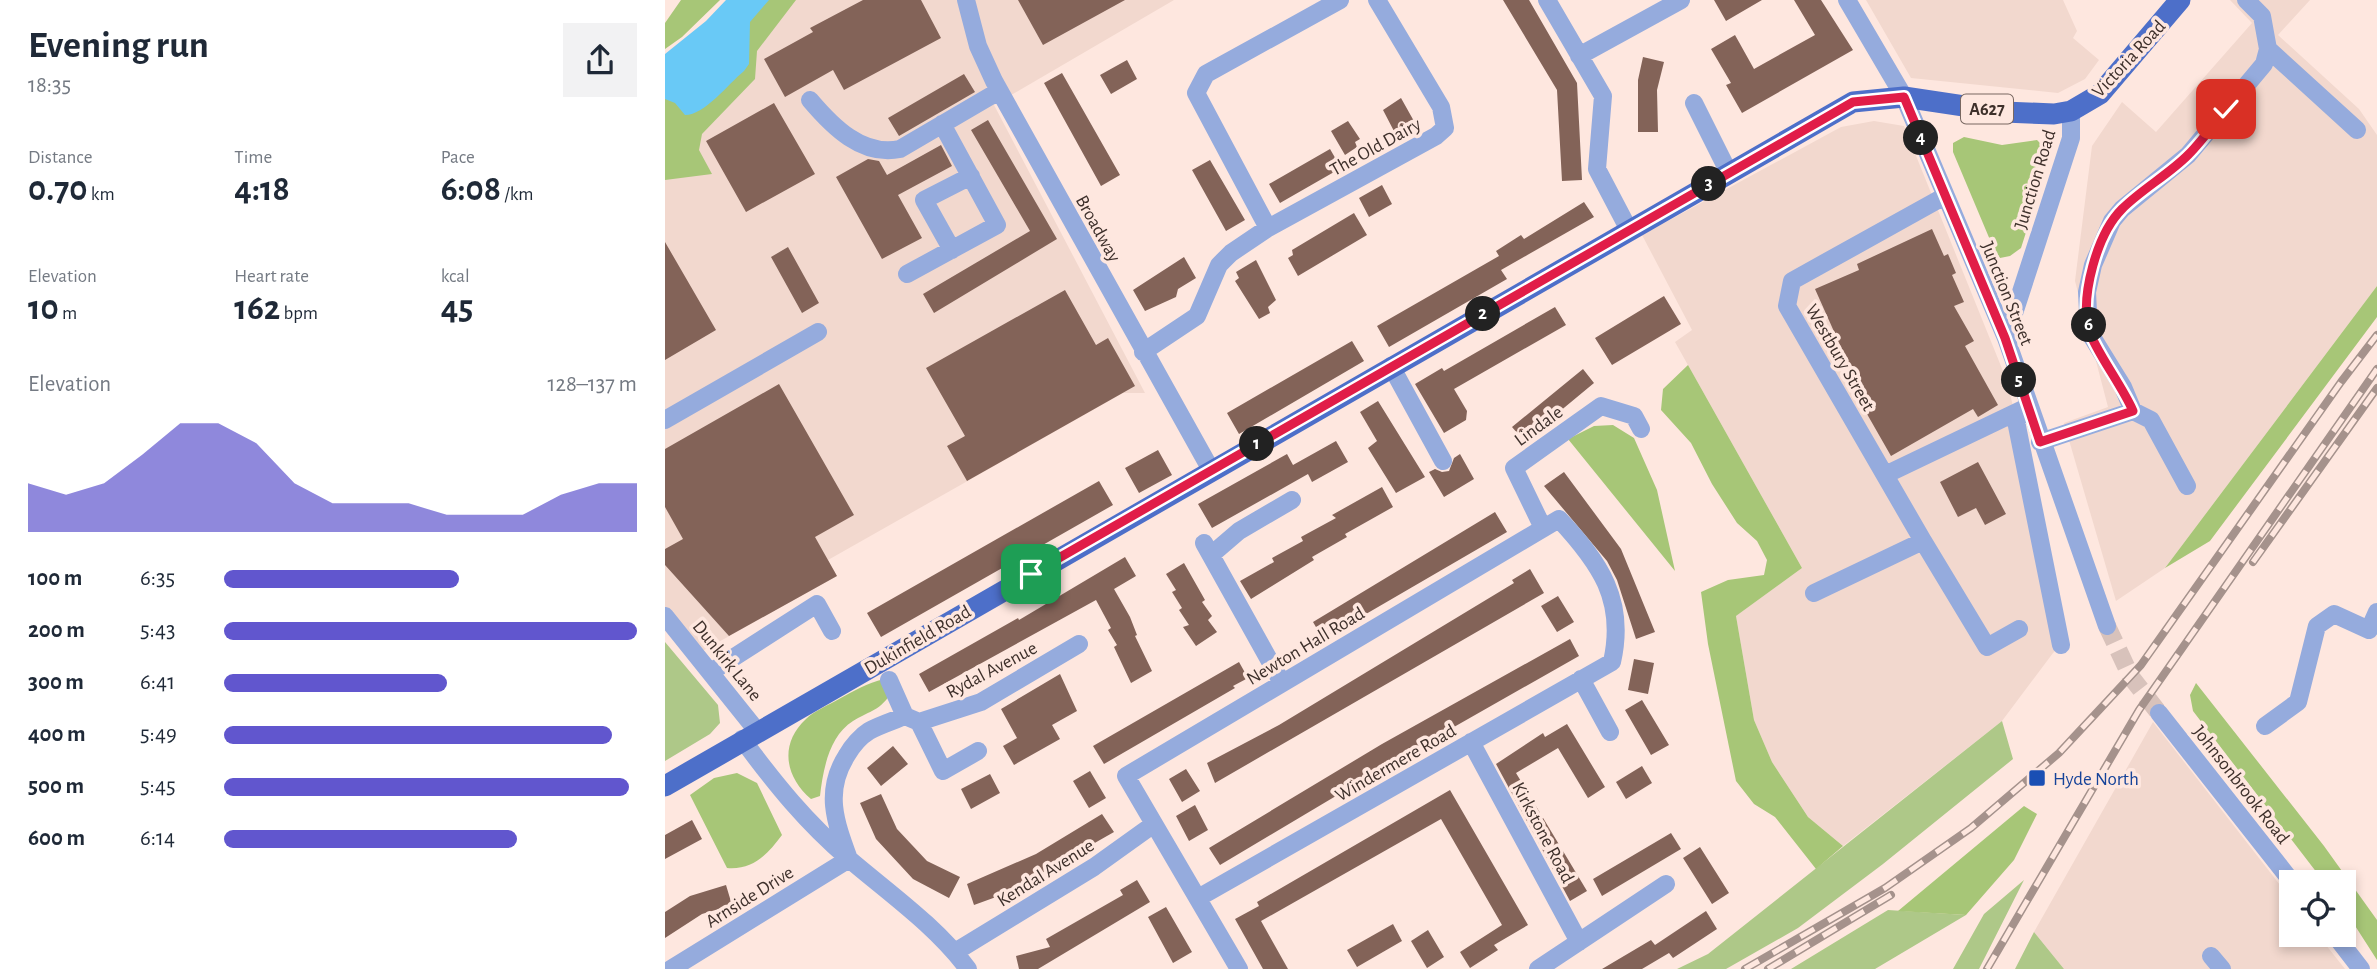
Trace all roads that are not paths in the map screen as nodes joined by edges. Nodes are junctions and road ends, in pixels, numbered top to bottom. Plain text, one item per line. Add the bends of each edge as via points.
1 (966, 0) edge
2 (1340, 0) edge
3 (1377, 0) edge
4 (1547, 0) edge
5 (1681, 0) edge
6 (1847, 0) edge
7 (2180, 0) edge
8 (2246, 0) edge
9 (2268, 49) junction
10 (1579, 56) junction
11 (999, 91) junction
12 (1904, 97) junction
13 (810, 100) dead end
14 (1695, 103) dead end
15 (2071, 111) junction
16 (942, 124) junction
17 (2357, 130) dead end
18 (1729, 173) junction
19 (971, 176) junction
20 (1945, 196) junction
21 (1268, 228) junction
22 (1629, 230) junction
23 (952, 250) junction
24 (908, 274) dead end
25 (818, 332) dead end
26 (2005, 338) junction
27 (1143, 352) junction
28 (1391, 366) junction
29 (2028, 406) junction
30 (2133, 411) junction
31 (665, 420) edge
32 (1640, 429) dead end
33 (2040, 442) junction
34 (1443, 461) dead end
35 (1211, 470) junction
36 (1885, 475) junction
37 (2186, 486) dead end
38 (1292, 500) dead end
39 (1543, 528) junction
40 (1920, 536) junction
41 (1814, 593) dead end
42 (2377, 612) edge
43 (665, 616) edge
44 (2107, 626) tunnel mouth
45 (2019, 629) dead end
46 (832, 631) dead end
47 (1079, 644) dead end
48 (2061, 645) dead end
49 (711, 672) junction
50 (1581, 679) junction
51 (889, 680) dead end
52 (1282, 682) junction
53 (2159, 713) tunnel mouth
54 (912, 719) junction
55 (2265, 726) dead end
56 (1610, 732) dead end
57 (749, 735) junction
58 (1471, 742) junction
59 (978, 751) dead end
60 (665, 786) edge
61 (1154, 824) junction
62 (849, 859) junction
63 (2283, 870) edge
64 (1666, 884) dead end
65 (1198, 898) junction
66 (1579, 942) junction
67 (2344, 947) edge
68 (955, 952) junction
69 (671, 969) edge
70 (968, 969) edge
71 (1239, 969) edge
72 (1538, 969) edge
73 (2361, 969) edge

1 - 11 street, Broadway via 978,46
2 - 21 street via 1206,74 1199,83 1196,93
3 - 21 street, The Old Dairy via 1441,107 1445,128
4 - 10 street
5 - 10 street
6 - 12 street, Junction Street
7 - 15 main road, Victoria Road / A627 via 2100,94
8 - 9 street via 2262,16
9 - 17 street
9 - 30 street via 2264,64 2188,155 2117,215 2094,265 2087,292 2089,332
10 - 22 street via 1603,96 1597,169
11 - 16 street
11 - 27 street, Broadway
12 - 15 main road, Dukinfield Road / A627 via 2004,112
12 - 18 main road, Dukinfield Road / A627 via 1853,102
12 - 20 street, Junction Street
13 - 16 street via 838,131 888,151 901,149
14 - 18 street
15 - 26 street, Junction Road via 2071,138
16 - 19 street
18 - 22 main road, Dukinfield Road / A627
19 - 23 street via 997,225
19 - 23 street via 925,201
20 - 26 street, Junction Street
20 - 36 street, Westbury Street via 1792,281 1788,292 1787,306
21 - 27 street, The Old Dairy via 1219,265 1197,316
22 - 28 main road, Dukinfield Road / A627
23 - 24 street
25 - 31 street
26 - 29 street, Junction Street
27 - 35 street, Broadway
28 - 34 street
28 - 35 main road, Dukinfield Road / A627
29 - 33 street, Junction Street
29 - 36 street
29 - 48 street via 2017,421
30 - 33 street
30 - 37 street via 2151,420
32 - 39 street, Lindale via 1634,416 1601,406 1514,468
33 - 44 street, Junction Street
35 - 57 main road, Dukinfield Road / A627
36 - 40 street, Westbury Street
38 - 52 street via 1207,549
39 - 50 street, Windermere Road via 1559,519 1589,554 1616,612 1618,634 1612,662
39 - 52 street, Newton Hall Road
40 - 41 street
40 - 45 street, Westbury Street via 1987,647
42 - 55 street via 2369,630 2334,614 2317,626 2298,702
43 - 49 street, Dunkirk Lane
46 - 49 street via 817,604
47 - 54 street, Rydal Avenue via 981,702
49 - 57 street, Dunkirk Lane
50 - 56 street
50 - 58 street, Windermere Road
51 - 54 street
52 - 61 street, Newton Hall Road via 1126,776
53 - 63 street, Johnsonbrook Road
54 - 59 street via 943,771
54 - 62 street, Rydal Avenue via 867,732 838,768 832,801
57 - 60 main road, Dukinfield Road / A627
57 - 62 street, Dunkirk Lane via 788,802
58 - 65 street, Windermere Road
58 - 66 street, Kirkstone Road
61 - 65 street, Newton Hall Road
61 - 68 street, Kendal Avenue via 1094,867
62 - 68 street, Dunkirk Lane
62 - 69 street, Arnside Drive
64 - 66 street
65 - 71 street, Newton Hall Road
66 - 72 street
67 - 73 street
68 - 70 street, Dunkirk Lane

